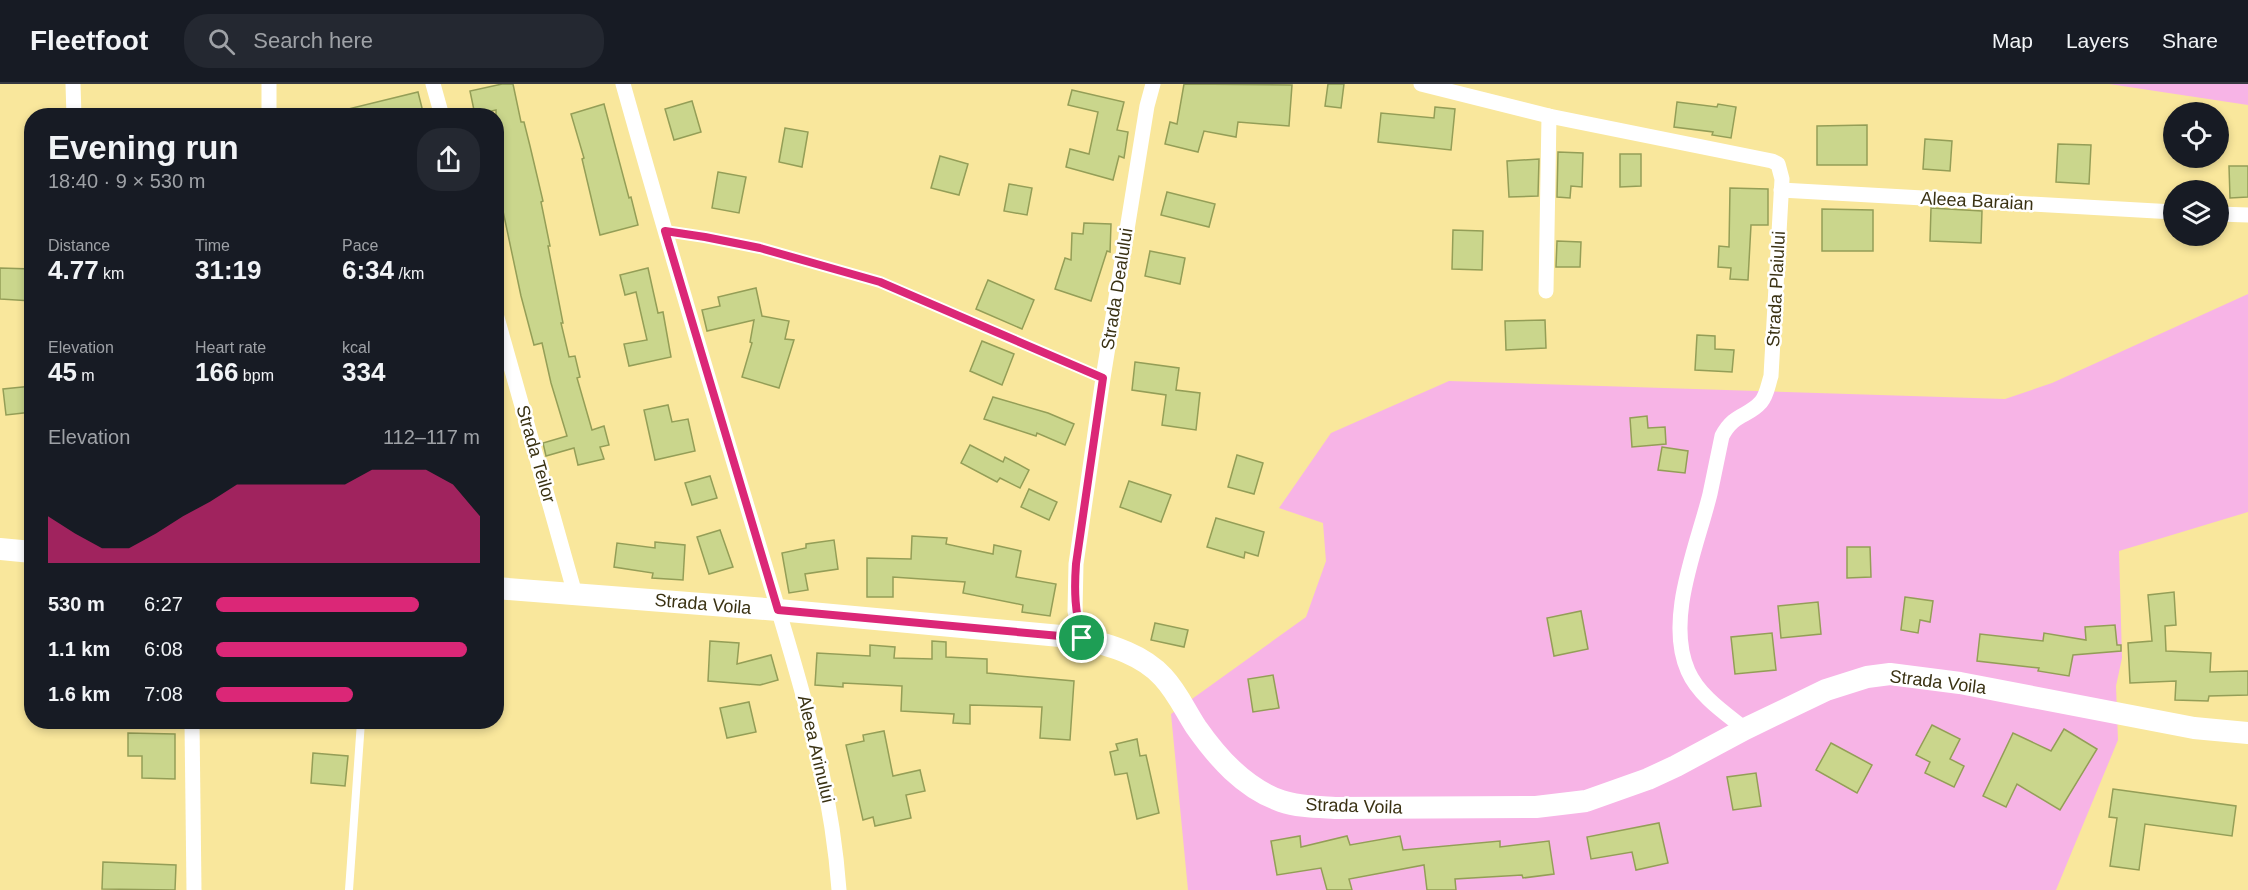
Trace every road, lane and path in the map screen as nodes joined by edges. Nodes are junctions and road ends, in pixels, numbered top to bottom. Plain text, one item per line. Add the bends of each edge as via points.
1 (74, 84) edge
2 (268, 84) edge
3 (434, 84) edge
4 (623, 84) edge
5 (1153, 84) edge
6 (1422, 84) edge
7 (74, 108) edge
8 (269, 108) edge
9 (440, 108) edge
10 (1549, 116) junction
11 (1781, 190) junction
12 (2163, 211) edge
13 (2229, 214) edge
14 (2248, 215) edge
15 (665, 231) junction
16 (1546, 291) dead end
17 (504, 370) edge
18 (1103, 378) junction
19 (0, 549) edge
20 (24, 551) edge
21 (504, 589) edge
22 (575, 594) junction
23 (778, 610) junction
24 (1082, 638) junction
25 (192, 729) edge
26 (360, 729) edge
27 (1745, 729) junction
28 (2248, 733) edge
29 (194, 890) edge
30 (349, 890) edge
31 (839, 890) edge

1 - 7 street
2 - 8 street
3 - 9 street
4 - 15 street, Aleea Arinului
5 - 18 street, Strada Dealului
6 - 10 street, Strada Plaiului
10 - 11 street, Strada Plaiului via 1772,161 1782,171
10 - 16 street
11 - 12 street, Aleea Baraian
11 - 27 street, Strada Plaiului via 1771,376 1761,401 1736,417 1722,436 1680,618 1680,648 1689,673 1716,706
13 - 14 street
15 - 18 path via 760,248 880,282
15 - 23 street, Aleea Arinului
17 - 22 street, Strada Teilor
18 - 24 street, Strada Dealului via 1076,564 1075,611
19 - 20 main road
21 - 22 main road, Strada Voila
22 - 23 main road, Strada Voila
23 - 24 main road, Strada Voila
23 - 31 street, Aleea Arinului via 822,769 835,839
24 - 27 main road, Strada Voila via 1119,649 1148,664 1173,689 1211,747 1230,768 1251,786 1281,801 1306,806 1557,806 1586,801 1648,779
25 - 29 street
26 - 30 lane
27 - 28 main road, Strada Voila via 1845,683 1890,674 1960,682 2193,728

